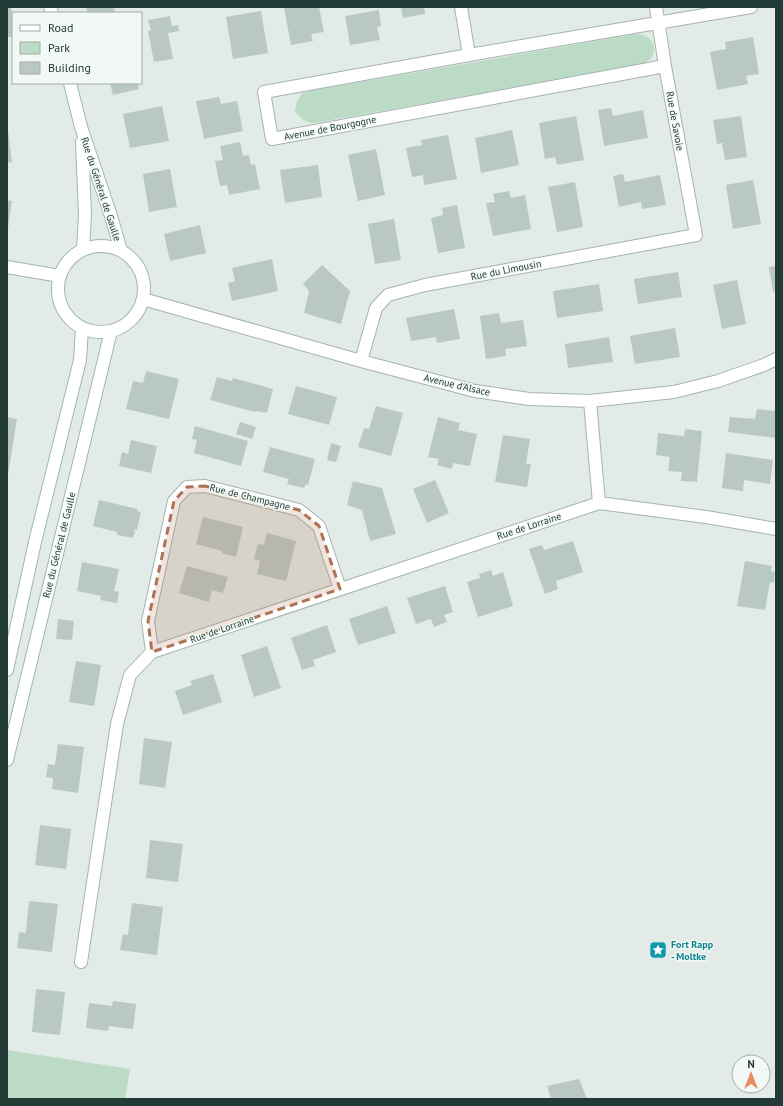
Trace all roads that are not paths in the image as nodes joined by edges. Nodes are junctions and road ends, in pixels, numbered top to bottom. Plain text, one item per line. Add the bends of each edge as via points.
1 (461, 7) edge
2 (656, 7) edge
3 (751, 7) edge
4 (659, 24) junction
5 (469, 55) junction
6 (665, 66) junction
7 (70, 84) edge
8 (81, 127) junction
9 (696, 235) joint
10 (83, 250) junction
11 (121, 251) junction
12 (7, 267) edge
13 (60, 276) junction
14 (143, 299) junction
15 (82, 328) junction
16 (111, 331) junction
17 (776, 359) edge
18 (361, 360) junction
19 (590, 401) junction
20 (599, 503) junction
21 (776, 529) edge
22 (340, 589) junction
23 (152, 652) junction
24 (7, 670) edge
25 (7, 760) edge
26 (81, 962) dead end

1 - 5 street
2 - 4 street, Rue de Savoie
3 - 4 street, Avenue de Bourgogne
4 - 5 street, Avenue de Bourgogne
4 - 6 street, Rue de Savoie
5 - 6 street, Avenue de Bourgogne via 264,92 272,139
6 - 9 street, Rue de Savoie
7 - 8 street, Rue du Général de Gaulle
8 - 10 street, Rue du Général de Gaulle via 85,215
8 - 11 street, Rue du Général de Gaulle via 112,216
9 - 18 street, Rue du Limousin via 432,284 388,295 376,308
10 - 11 street via 99,246
10 - 13 street via 66,264
11 - 14 street via 140,271 144,285
12 - 13 street
13 - 15 street via 58,288 64,312
14 - 16 street via 132,319
14 - 18 street, Avenue d'Alsace
15 - 16 street via 97,332
15 - 24 street via 80,360
16 - 25 street, Rue du Général de Gaulle
17 - 19 street, Avenue d'Alsace via 718,380 674,392
18 - 19 street, Avenue d'Alsace via 475,391 530,399
19 - 20 street
20 - 21 street, Rue de Lorraine
20 - 22 street, Rue de Lorraine
22 - 23 street, Rue de Lorraine
22 - 23 street, Rue de Champagne via 319,526 299,510 204,486 187,487 174,501 148,621
23 - 26 street, Rue de Lorraine via 130,675 117,724

